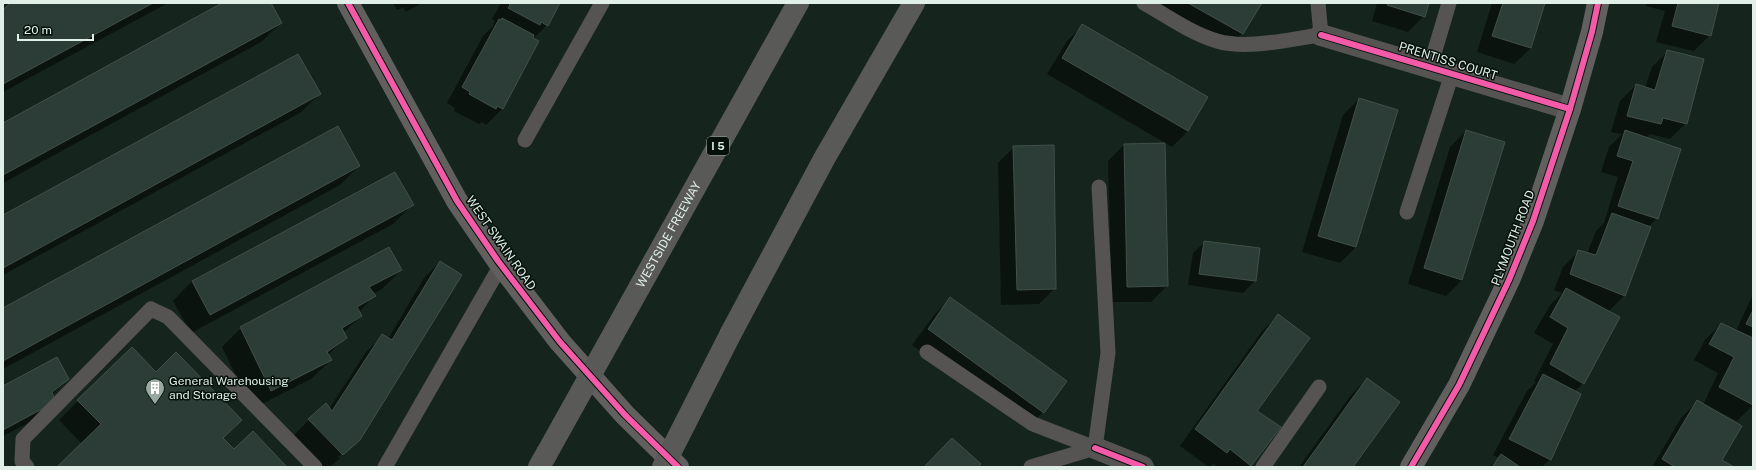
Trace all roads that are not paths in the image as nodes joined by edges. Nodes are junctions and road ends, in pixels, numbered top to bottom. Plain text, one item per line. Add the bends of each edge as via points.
1 (348, 3) edge
2 (602, 3) edge
3 (798, 3) edge
4 (914, 3) edge
5 (1144, 3) edge
6 (1318, 3) edge
7 (1449, 3) edge
8 (1598, 3) edge
9 (1321, 35) junction
10 (1430, 67) junction
11 (1452, 74) junction
12 (1570, 109) junction
13 (525, 140) dead end
14 (1099, 187) dead end
15 (1407, 212) dead end
16 (501, 265) junction
17 (927, 352) dead end
18 (1319, 387) dead end
19 (1095, 448) junction
20 (543, 460) edge
21 (27, 467) edge
22 (315, 467) edge
23 (385, 467) edge
24 (663, 467) edge
25 (678, 467) edge
26 (1031, 467) edge
27 (1143, 467) edge
28 (1264, 467) edge
29 (1411, 467) edge

1 - 16 street, WEST SWAIN ROAD via 457,201
2 - 13 lane
3 - 20 highway, WESTSIDE FREEWAY / I 5, bridge
4 - 24 highway, bridge via 824,159
5 - 9 lane via 1206,38 1219,42 1253,44
6 - 9 lane
7 - 10 lane
8 - 12 street, PLYMOUTH ROAD
9 - 10 street, PRENTISS COURT
10 - 11 street, PRENTISS COURT
11 - 12 street, PRENTISS COURT
11 - 15 lane
12 - 29 street, PLYMOUTH ROAD via 1533,221 1509,280 1459,385
14 - 19 lane via 1108,353
16 - 23 lane
16 - 25 street, WEST SWAIN ROAD via 560,342 625,415
17 - 19 lane via 1034,424
18 - 28 lane
19 - 26 lane
19 - 27 street
21 - 22 lane via 22,461 23,439 151,309 168,317

